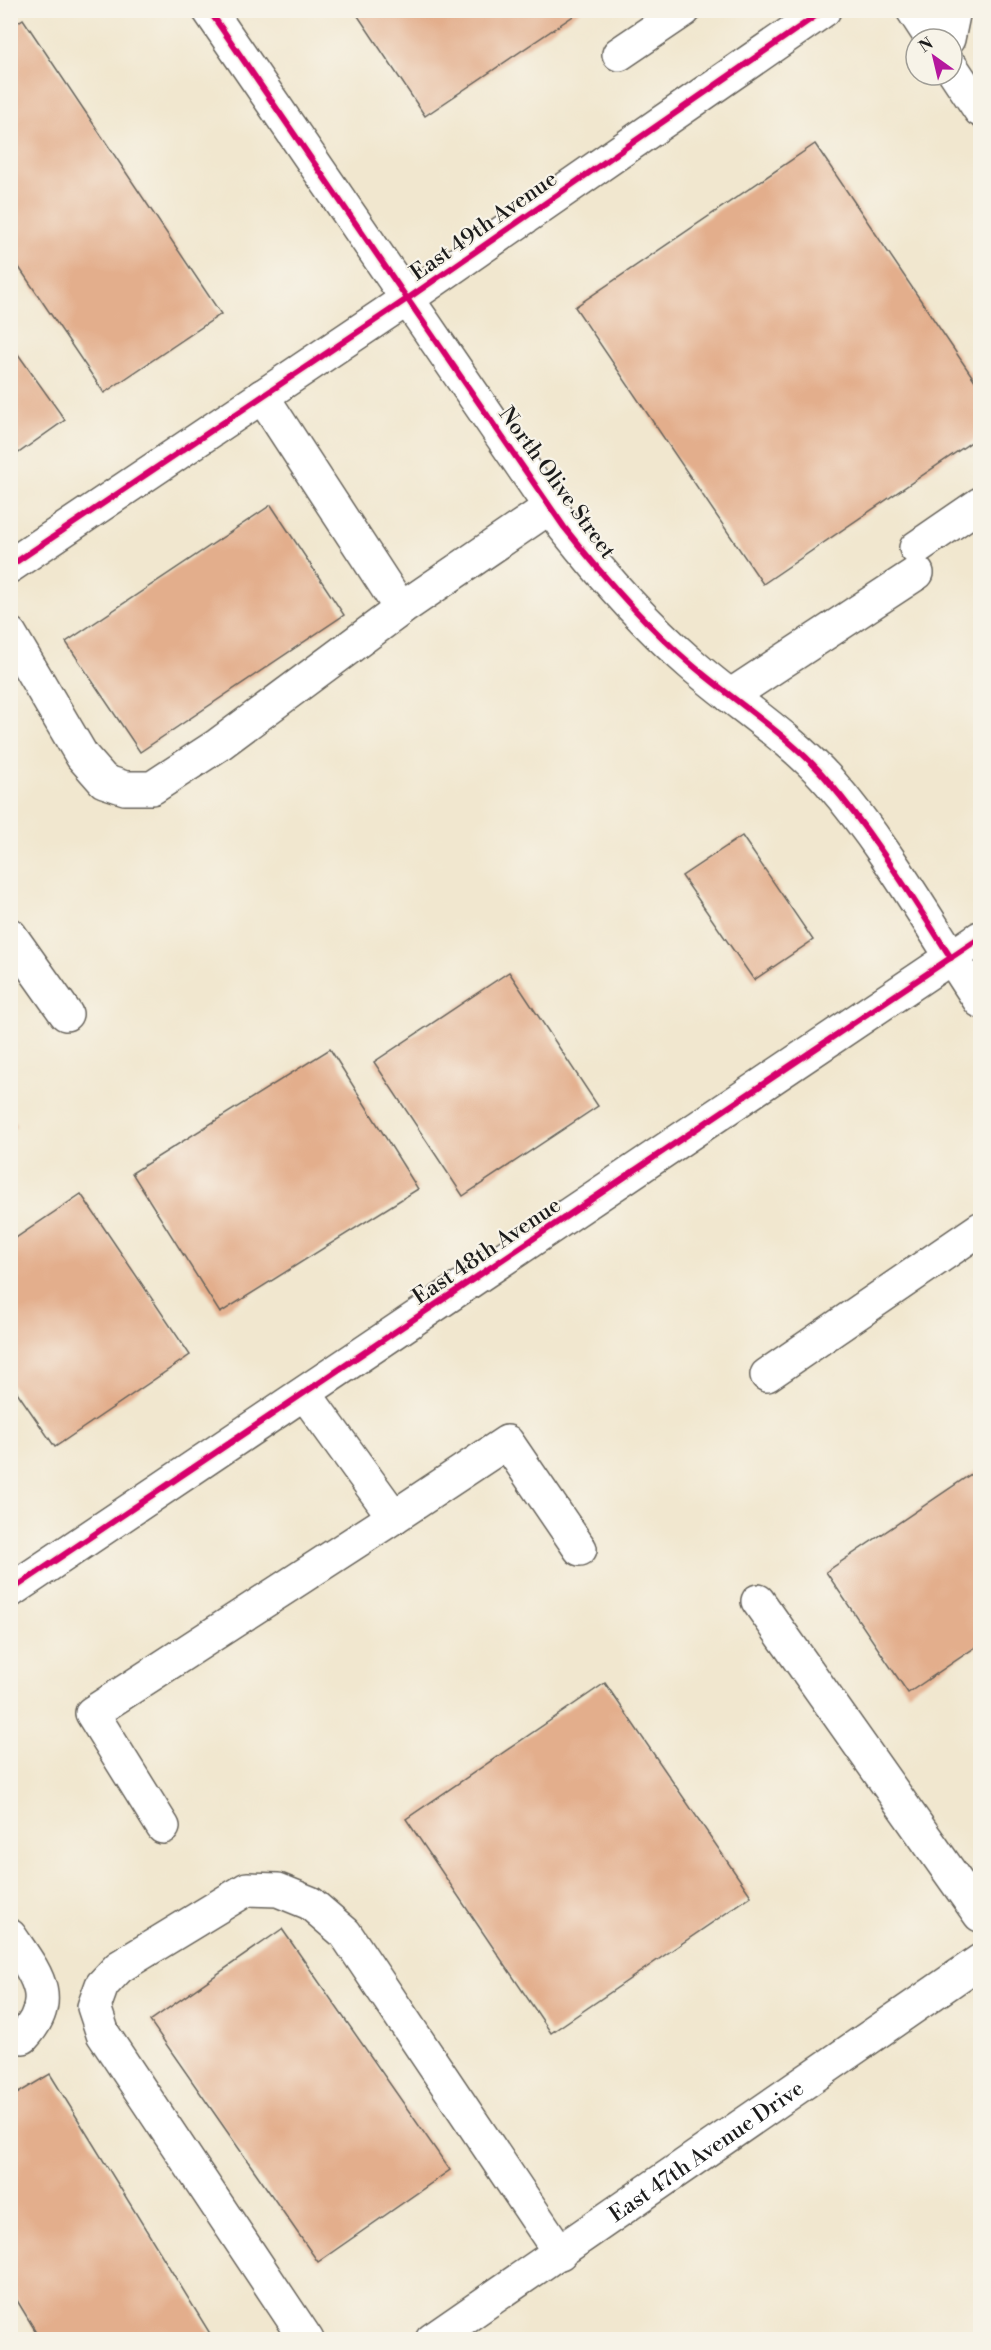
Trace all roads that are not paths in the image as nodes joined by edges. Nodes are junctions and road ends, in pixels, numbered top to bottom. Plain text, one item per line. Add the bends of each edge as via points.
1 (209, 10) edge
2 (684, 10) edge
3 (824, 10) edge
4 (914, 10) edge
5 (954, 10) edge
6 (925, 27) edge
7 (950, 27) edge
8 (620, 54) dead end
9 (407, 299) junction
10 (262, 396) junction
11 (981, 504) edge
12 (550, 507) junction
13 (10, 566) edge
14 (401, 609) junction
15 (10, 634) edge
16 (730, 696) junction
17 (10, 935) edge
18 (981, 938) edge
19 (951, 958) junction
20 (981, 1001) edge
21 (66, 1014) dead end
22 (981, 1229) edge
23 (767, 1375) dead end
24 (305, 1394) junction
25 (394, 1517) junction
26 (580, 1549) dead end
27 (10, 1591) edge
28 (758, 1601) dead end
29 (163, 1827) dead end
30 (981, 1915) edge
31 (10, 1936) edge
32 (981, 1961) edge
33 (23, 2037) dead end
34 (560, 2253) junction
35 (307, 2340) edge
36 (432, 2340) edge

1 - 9 street, North Olive Street
2 - 8 street
3 - 9 street, East 49th Avenue
4 - 6 street
5 - 7 street
9 - 10 street, East 49th Avenue
9 - 12 street, North Olive Street
10 - 13 street, East 49th Avenue
10 - 14 street
11 - 16 street via 916,560
12 - 14 street
12 - 16 street, North Olive Street via 599,572 689,662
14 - 15 street via 218,745 152,788 125,788 104,781 82,756
16 - 19 street, North Olive Street via 828,781 889,862
17 - 21 street
18 - 19 street, East 48th Avenue
19 - 20 street, North Olive Street
19 - 24 street, East 48th Avenue
22 - 23 street
24 - 25 street
24 - 27 street, East 48th Avenue
25 - 26 street via 507,1442
25 - 29 street via 92,1713
28 - 30 street
31 - 33 street via 36,1978 43,2000 38,2021
32 - 34 street, East 47th Avenue Drive
34 - 35 street via 345,1933 310,1903 278,1890 247,1889 119,1966 102,1985 94,2007 103,2034
34 - 36 street, East 47th Avenue Drive

